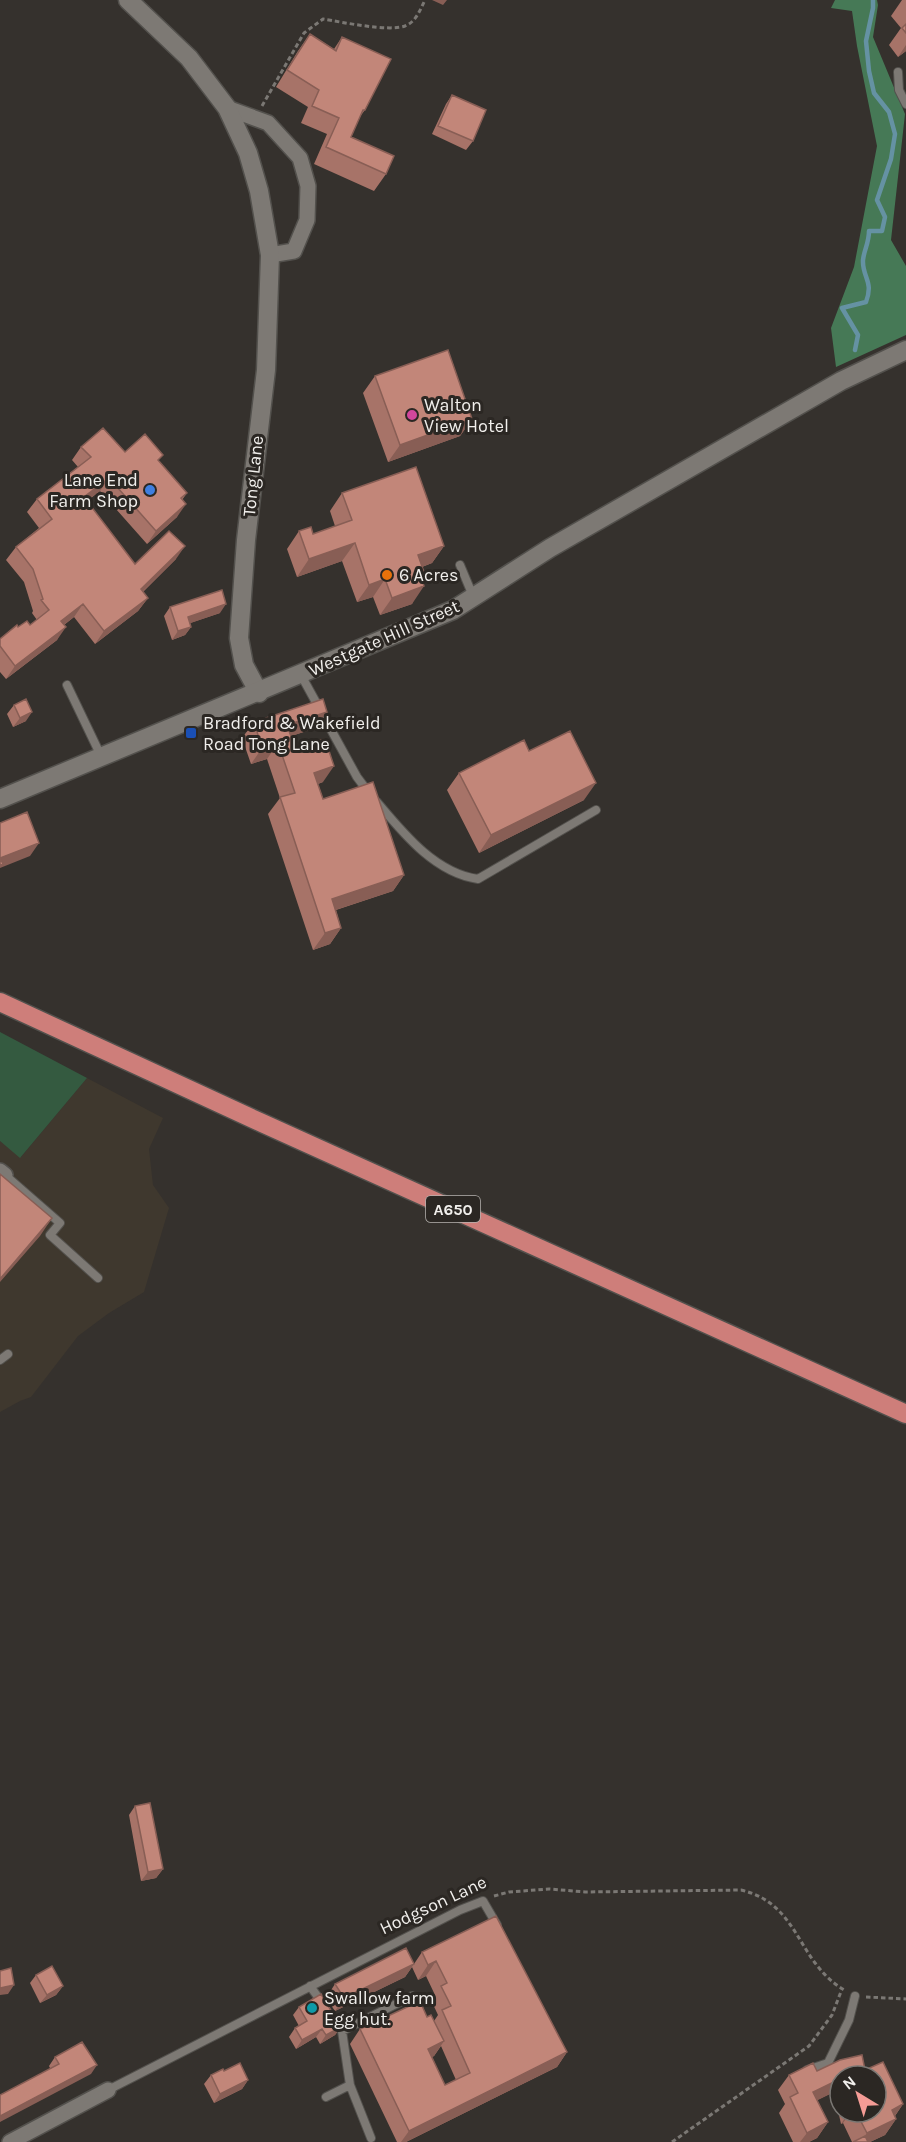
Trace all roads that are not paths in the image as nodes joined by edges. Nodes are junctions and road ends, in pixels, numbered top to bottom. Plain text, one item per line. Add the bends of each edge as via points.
1 (128, 0) edge
2 (898, 72) dead end
3 (906, 104) edge
4 (227, 108) junction
5 (270, 255) junction
6 (906, 350) edge
7 (460, 565) dead end
8 (473, 598) junction
9 (301, 675) junction
10 (67, 685) dead end
11 (258, 693) junction
12 (101, 756) junction
13 (0, 800) edge
14 (596, 810) dead end
15 (0, 1002) edge
16 (3, 1173) edge
17 (98, 1278) dead end
18 (8, 1354) dead end
19 (0, 1360) edge
20 (906, 1414) edge
21 (501, 1932) edge
22 (310, 1986) junction
23 (855, 1996) road end
24 (421, 2015) edge
25 (342, 2031) junction
26 (796, 2074) edge
27 (350, 2085) junction
28 (108, 2090) joint
29 (326, 2097) dead end
30 (371, 2138) dead end
31 (10, 2142) edge

1 - 4 main road, Tong Lane via 189,58
2 - 3 lane via 899,90
4 - 5 main road, Tong Lane via 254,172
4 - 5 street via 268,123 300,158 308,186 308,220 294,251
5 - 11 main road, Tong Lane via 267,370 246,540 239,638 244,665
6 - 8 main road, Westgate Hill Street via 841,381 560,543
7 - 8 lane
8 - 9 main road, Westgate Hill Street
9 - 11 main road, Westgate Hill Street
9 - 14 lane via 357,777 400,830 443,867 461,876 478,879
10 - 12 lane
11 - 12 main road, Westgate Hill Street
12 - 13 main road, Westgate Hill Street
15 - 20 highway, A650
16 - 17 lane via 60,1223 50,1235
18 - 19 lane
21 - 22 lane, Hodgson Lane via 483,1901
22 - 25 lane
22 - 28 lane, Hodgson Lane
23 - 26 lane via 849,2020 828,2063
24 - 25 lane via 412,1996
25 - 27 lane
27 - 29 lane
27 - 30 lane
28 - 31 street, Hodgson Lane

